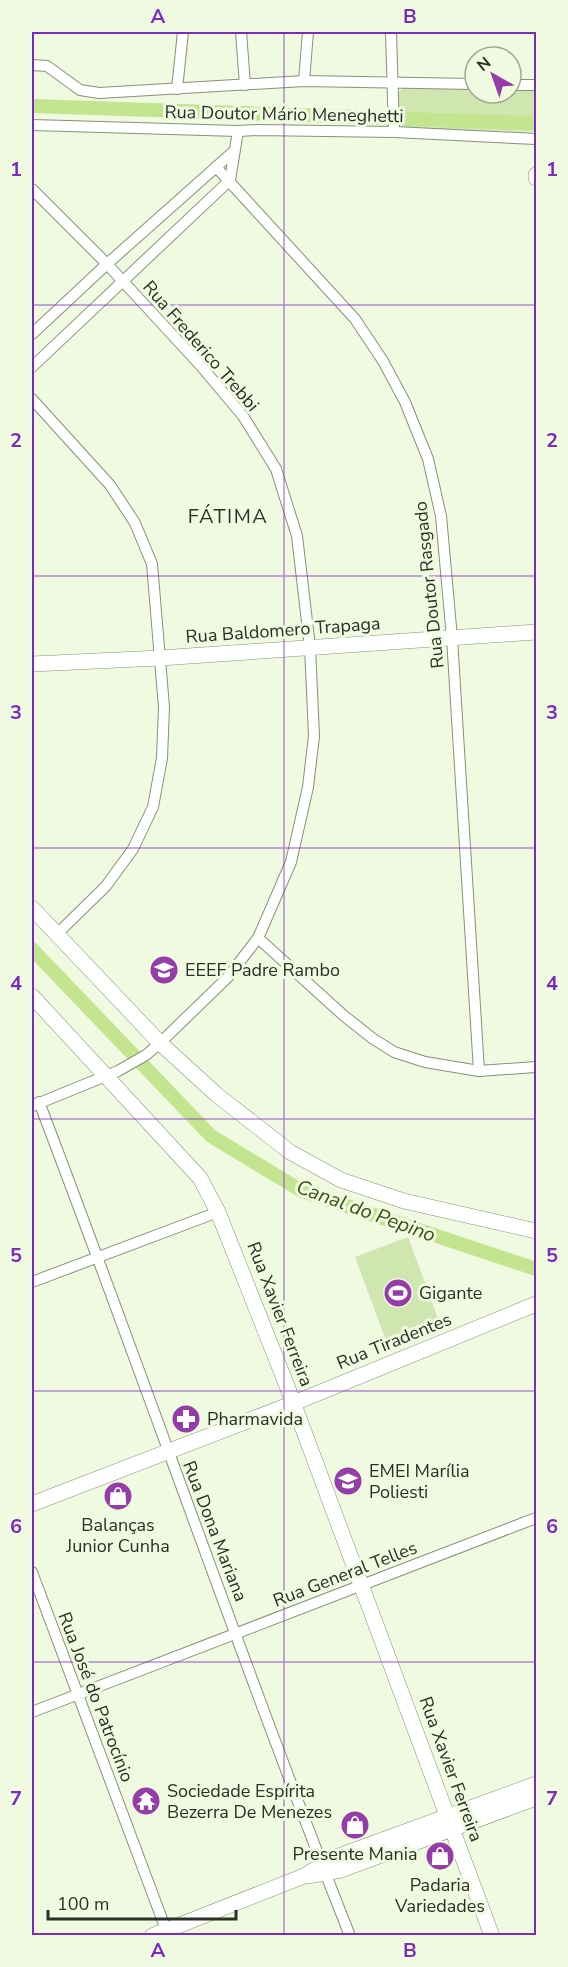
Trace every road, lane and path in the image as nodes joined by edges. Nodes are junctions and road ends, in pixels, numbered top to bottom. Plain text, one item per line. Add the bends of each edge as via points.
1 (183, 32) edge
2 (241, 32) edge
3 (308, 32) edge
4 (391, 32) edge
5 (32, 65) edge
6 (304, 81) junction
7 (393, 83) junction
8 (463, 84) edge
9 (245, 85) junction
10 (177, 89) junction
11 (32, 125) edge
12 (238, 131) junction
13 (394, 132) junction
14 (537, 139) edge
15 (233, 152) junction
16 (216, 167) junction
17 (230, 180) junction
18 (32, 189) edge
19 (107, 264) junction
20 (121, 281) junction
21 (32, 334) edge
22 (32, 367) edge
23 (32, 399) edge
24 (537, 632) edge
25 (452, 638) junction
26 (310, 647) junction
27 (160, 658) junction
28 (32, 664) edge
29 (32, 908) edge
30 (57, 934) junction
31 (258, 938) junction
32 (32, 996) edge
33 (160, 1043) junction
34 (537, 1066) edge
35 (479, 1071) junction
36 (113, 1074) junction
37 (35, 1104) edge
38 (218, 1212) junction
39 (537, 1231) edge
40 (98, 1257) junction
41 (32, 1282) edge
42 (537, 1304) edge
43 (294, 1403) junction
44 (168, 1452) junction
45 (32, 1504) edge
46 (537, 1518) edge
47 (32, 1572) edge
48 (362, 1586) junction
49 (236, 1633) junction
50 (78, 1695) junction
51 (32, 1712) edge
52 (537, 1785) edge
53 (537, 1798) edge
54 (450, 1823) junction
55 (324, 1868) junction
56 (162, 1934) edge
57 (350, 1935) edge
58 (492, 1935) edge

1 - 10 street
2 - 9 street
3 - 6 street
4 - 7 street
5 - 10 street, Rua Doutor Mário Meneghetti via 47,66 80,90 99,93
6 - 7 street, Rua Doutor Mário Meneghetti
6 - 9 street, Rua Doutor Mário Meneghetti
7 - 8 street, Rua Doutor Mário Meneghetti
7 - 13 street
9 - 10 street, Rua Doutor Mário Meneghetti
11 - 12 street, Rua Doutor Mário Meneghetti
12 - 13 street, Rua Doutor Mário Meneghetti
12 - 15 street
13 - 14 street, Rua Doutor Mário Meneghetti
15 - 16 street
15 - 17 street
16 - 17 street, Rua Doutor Rasgado
16 - 19 street
17 - 20 street
17 - 25 street, Rua Doutor Rasgado via 355,319 405,402 428,459 441,516
18 - 19 street, Rua Frederico Trebbi
19 - 20 street, Rua Frederico Trebbi
19 - 21 street
20 - 22 street
20 - 26 street, Rua Frederico Trebbi via 243,416 276,469 297,536
23 - 27 street via 110,485 135,524 152,564
24 - 25 street, Rua Baldomero Trapaga
25 - 26 street, Rua Baldomero Trapaga
25 - 35 street, Rua Doutor Rasgado
26 - 27 street, Rua Baldomero Trapaga
26 - 31 street, Rua Frederico Trebbi via 314,736 309,787 291,862
27 - 28 street, Rua Baldomero Trapaga
27 - 30 street via 164,707 162,758 153,807 133,849 106,886
29 - 30 street
30 - 33 street
31 - 33 street, Rua Frederico Trebbi via 228,977
31 - 35 street via 343,1015 394,1052
32 - 36 street, Rua Xavier Ferreira
33 - 36 street, Rua Frederico Trebbi
33 - 39 street via 217,1095 290,1152 341,1180 404,1201
34 - 35 street
36 - 37 street, Rua Frederico Trebbi
36 - 38 street, Rua Xavier Ferreira via 200,1178
37 - 40 street, Rua Dona Mariana
38 - 40 street
38 - 43 street, Rua Xavier Ferreira
40 - 41 street
40 - 44 street, Rua Dona Mariana
42 - 43 street, Rua Tiradentes
43 - 44 street, Rua Tiradentes
43 - 48 street, Rua Xavier Ferreira
44 - 45 street, Rua Tiradentes
44 - 49 street, Rua Dona Mariana
46 - 48 street, Rua General Telles
47 - 50 street, Rua José do Patrocínio
48 - 49 street, Rua General Telles
48 - 54 street, Rua Xavier Ferreira
49 - 50 street, Rua General Telles
49 - 55 street, Rua Dona Mariana
50 - 51 street, Rua General Telles
50 - 56 street, Rua José do Patrocínio
52 - 54 street
53 - 54 street
54 - 55 street via 341,1870
54 - 58 street, Rua Xavier Ferreira
55 - 56 street
55 - 57 street, Rua Dona Mariana

